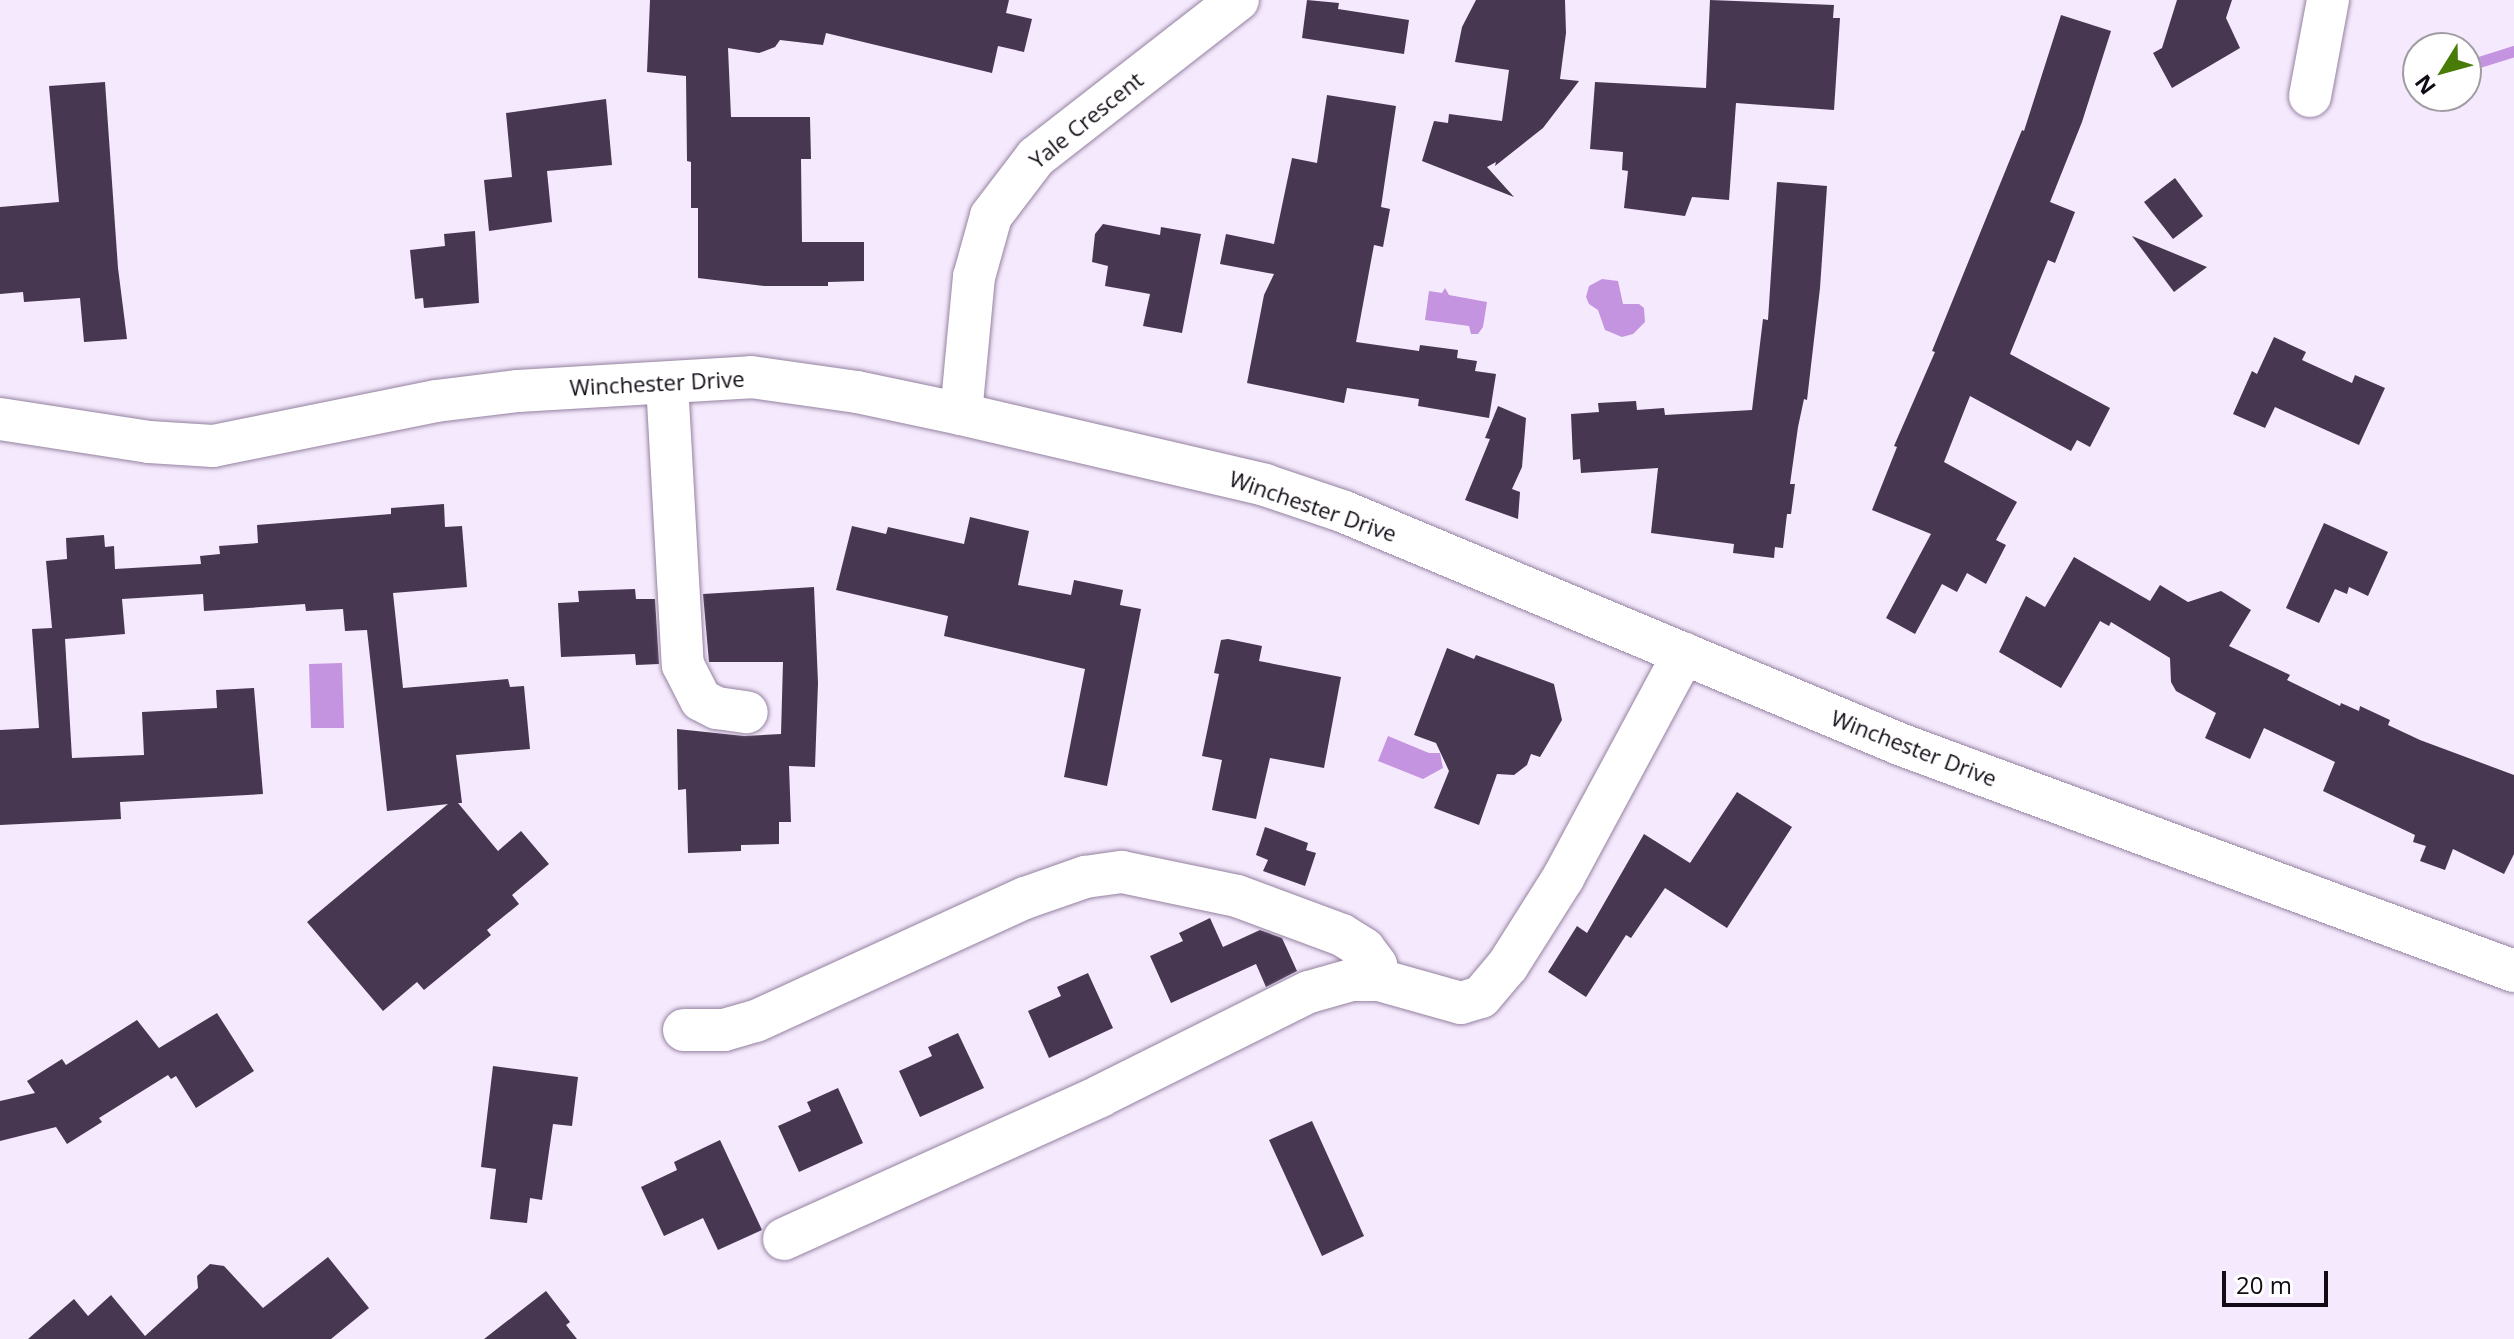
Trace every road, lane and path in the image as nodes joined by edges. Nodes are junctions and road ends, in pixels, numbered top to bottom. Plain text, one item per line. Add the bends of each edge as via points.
1 (1238, 0) edge
2 (2328, 0) edge
3 (2310, 96) dead end
4 (667, 383) junction
5 (961, 414) junction
6 (0, 419) edge
7 (1684, 653) junction
8 (747, 712) dead end
9 (2514, 971) edge
10 (1379, 980) junction
11 (684, 1030) dead end
12 (784, 1239) dead end

1 - 5 street, Yale Crescent via 1036,157 991,216 974,277
2 - 3 street
4 - 5 street, Winchester Drive via 751,377
4 - 6 street, Winchester Drive via 436,401 213,446 149,442
4 - 8 street via 683,665 701,700
5 - 7 street, Winchester Drive via 1265,485 1342,511
7 - 9 street, Winchester Drive via 1902,745
7 - 10 street via 1563,878 1494,984 1481,997 1461,1003
10 - 11 street via 1364,949 1342,935 1237,896 1122,872 1085,877 1025,898 756,1021 724,1030
10 - 12 street via 1351,980 1309,992 1100,1096

